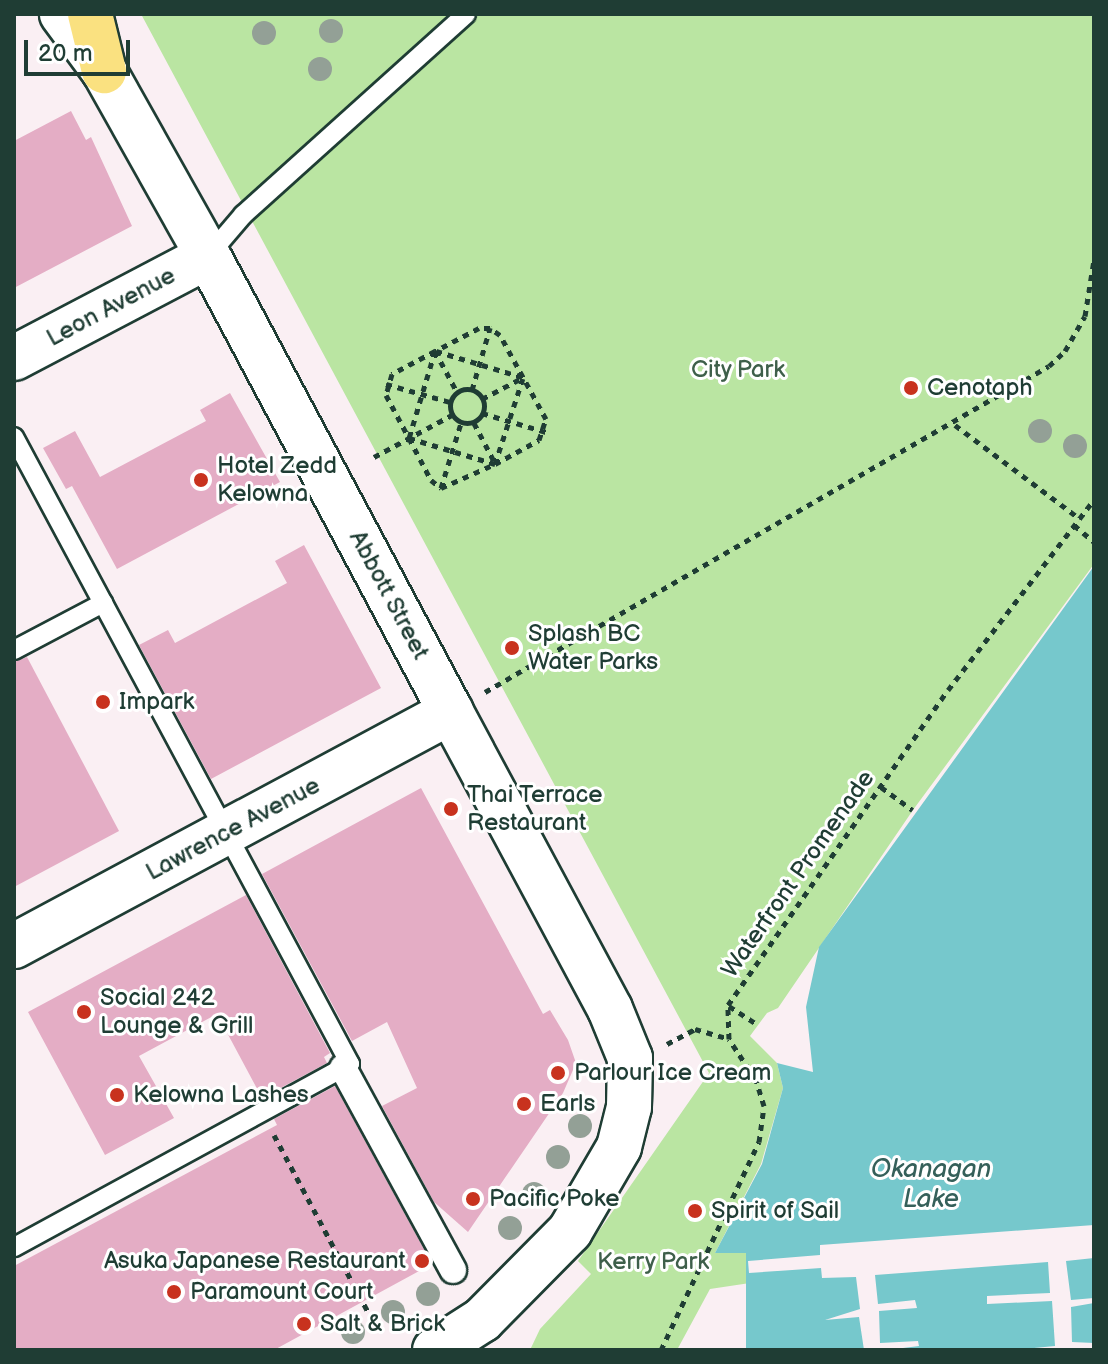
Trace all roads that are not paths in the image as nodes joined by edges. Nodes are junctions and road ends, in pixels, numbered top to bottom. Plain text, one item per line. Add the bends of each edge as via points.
1 (62, 14) edge
2 (90, 14) edge
3 (466, 14) edge
4 (104, 71) junction
5 (208, 256) junction
6 (14, 358) edge
7 (14, 437) edge
8 (103, 603) junction
9 (14, 650) edge
10 (451, 712) junction
11 (226, 832) junction
12 (14, 946) edge
13 (343, 1068) junction
14 (14, 1247) edge
15 (453, 1270) dead end
16 (435, 1350) edge

1 - 4 main road, Abbott Street
2 - 4 highway
3 - 5 lane via 243,215
4 - 5 main road, Abbott Street
5 - 6 main road, Leon Avenue
5 - 10 main road, Abbott Street
7 - 8 lane
8 - 9 lane
8 - 11 lane
10 - 11 main road, Lawrence Avenue
10 - 16 main road, Abbott Street via 610,1009 643,1054 619,1147 570,1231 482,1320
11 - 12 main road, Lawrence Avenue
11 - 13 lane via 350,1064
13 - 14 lane
13 - 15 street

